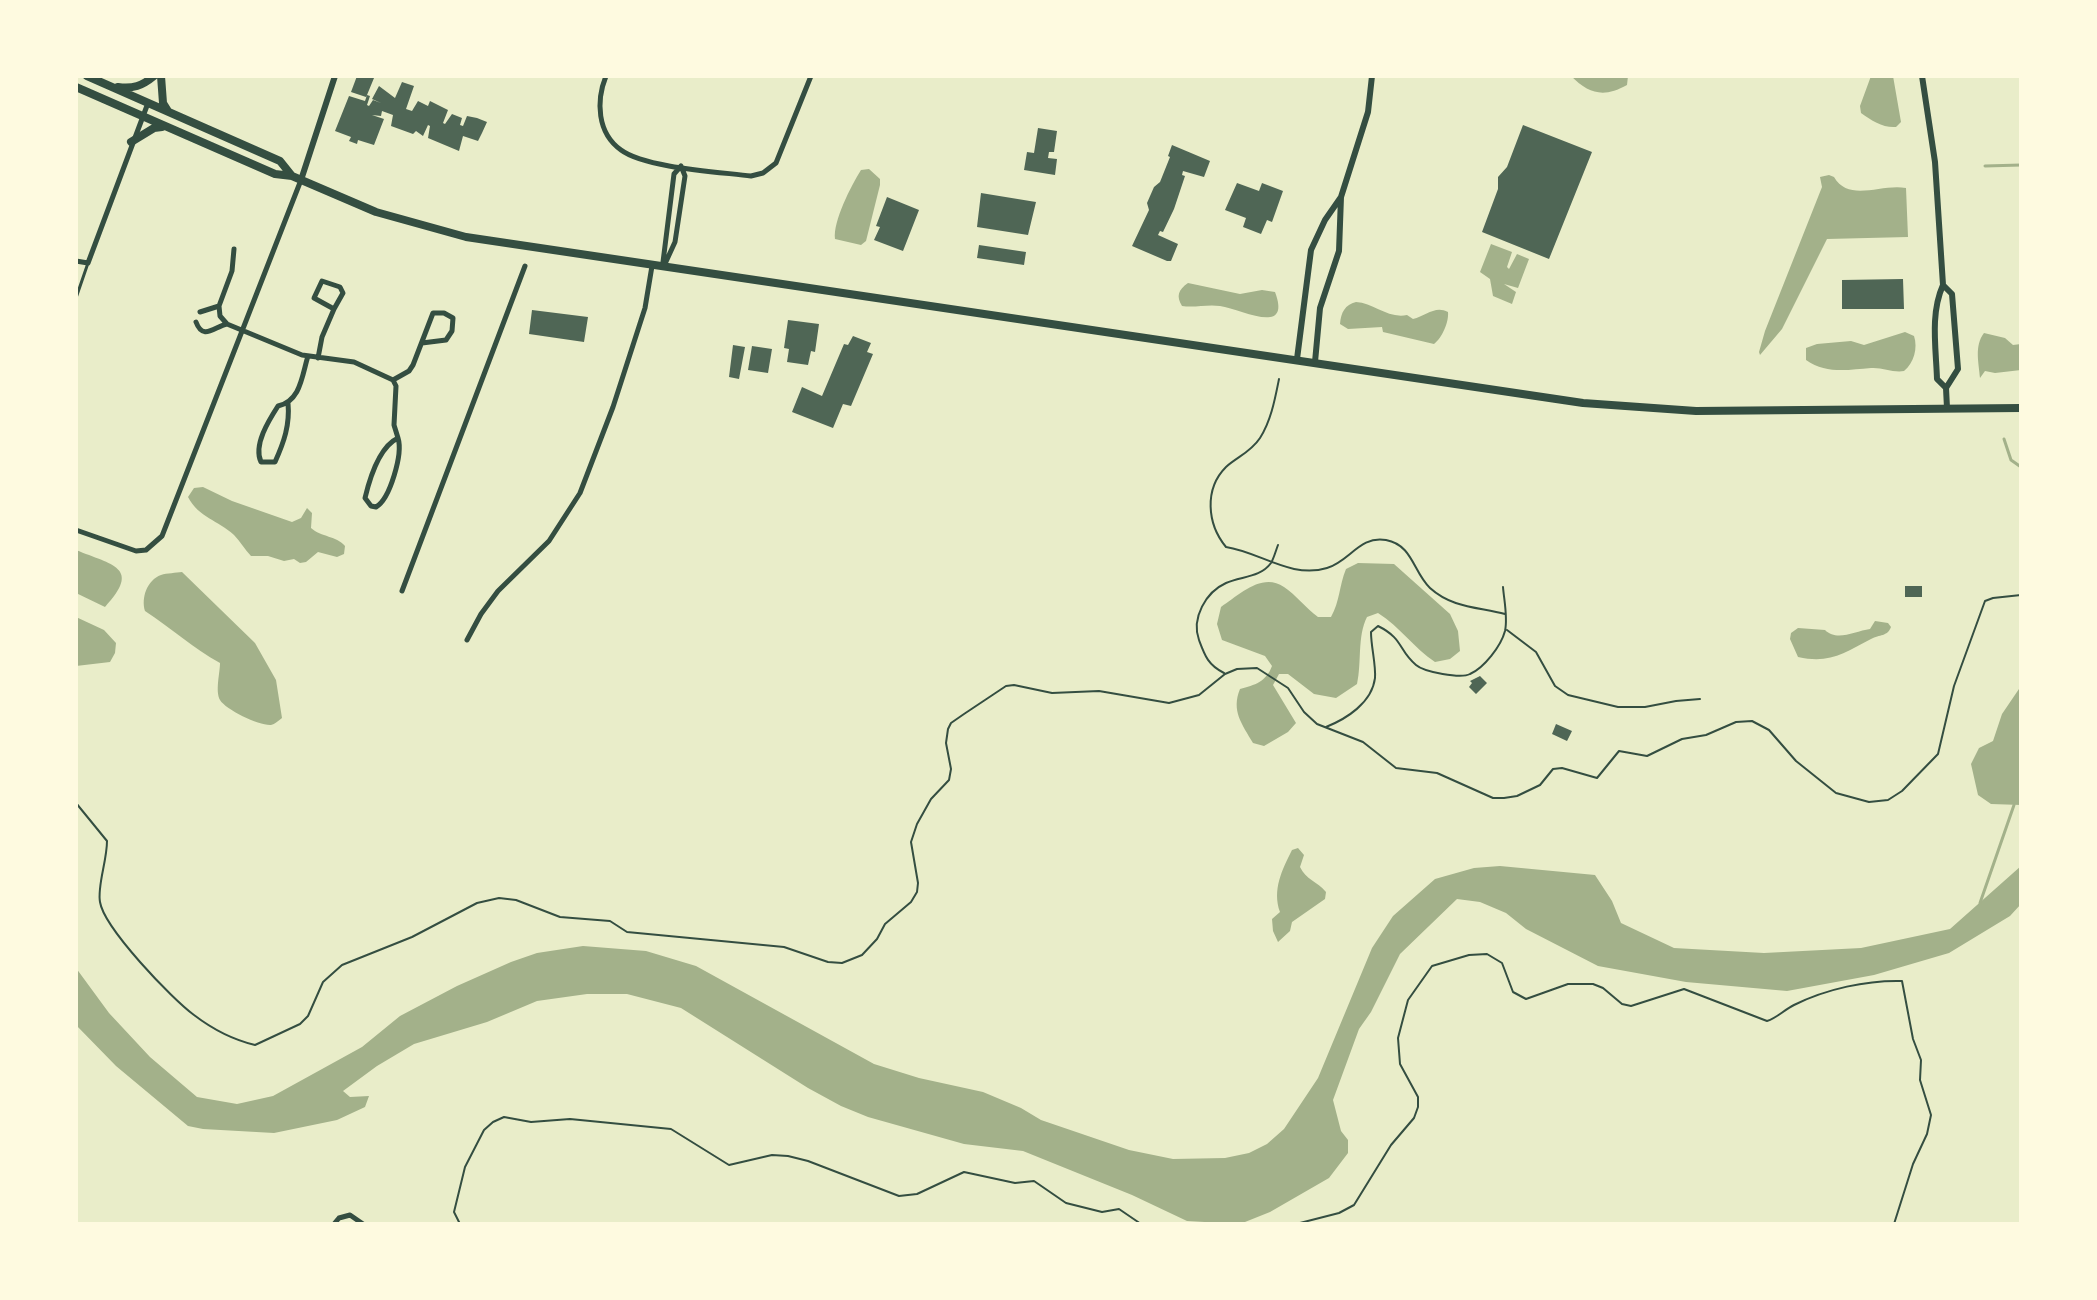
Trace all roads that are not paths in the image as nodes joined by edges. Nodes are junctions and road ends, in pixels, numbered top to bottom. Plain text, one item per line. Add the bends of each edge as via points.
1 (87, 76) edge
2 (154, 76) edge
3 (161, 76) edge
4 (335, 76) edge
5 (606, 76) edge
6 (811, 76) edge
7 (1372, 76) edge
8 (1922, 76) edge
9 (106, 85) junction
10 (76, 87) edge
11 (148, 103) junction
12 (168, 111) junction
13 (142, 116) junction
14 (167, 127) junction
15 (131, 142) junction
16 (681, 166) junction
17 (292, 176) junction
18 (301, 180) junction
19 (1341, 197) junction
20 (234, 249) dead end
21 (76, 261) edge
22 (88, 263) junction
23 (525, 266) dead end
24 (652, 266) junction
25 (663, 267) junction
26 (1943, 285) junction
27 (76, 298) edge
28 (219, 306) junction
29 (334, 309) junction
30 (200, 312) dead end
31 (196, 322) dead end
32 (227, 324) junction
33 (242, 330) junction
34 (422, 343) junction
35 (308, 356) junction
36 (318, 358) junction
37 (1297, 359) junction
38 (1315, 362) junction
39 (393, 380) junction
40 (1946, 388) junction
41 (288, 403) junction
42 (1947, 408) junction
43 (2021, 408) edge
44 (398, 438) junction
45 (76, 530) edge
46 (402, 591) dead end
47 (467, 640) dead end
48 (334, 1224) edge
49 (363, 1224) edge

1 - 9 main road
2 - 9 main road via 129,89
3 - 12 main road
4 - 18 street
5 - 16 street via 599,110 612,141 636,158
6 - 16 street via 776,163 768,170 751,176
7 - 19 street via 1368,112
8 - 26 street via 1935,162
9 - 11 main road
10 - 13 main road
11 - 12 main road
11 - 13 street
12 - 17 main road via 280,161
13 - 14 main road
13 - 15 street
14 - 15 main road via 154,128
14 - 17 main road via 275,174
15 - 22 street
16 - 25 street via 674,174
16 - 25 street via 685,176 675,242
17 - 18 main road
18 - 24 main road via 376,212 466,237
18 - 33 street
19 - 37 street via 1311,250
19 - 38 street via 1339,251 1320,308
20 - 28 street
21 - 22 street
22 - 27 lane
23 - 46 street
24 - 25 main road
24 - 47 street via 645,308 580,493 549,541 498,591
25 - 37 main road
26 - 40 street via 1935,321 1937,379
26 - 40 street via 1952,294 1958,369
28 - 30 street
28 - 32 street
29 - 29 street via 314,298 322,281 343,293
29 - 36 street
31 - 32 street via 211,333
32 - 33 street
33 - 35 street
33 - 45 street via 156,544 136,551
34 - 34 street via 433,313 453,318 446,340
34 - 39 street via 409,371
35 - 36 street
35 - 41 street via 295,397
36 - 39 street via 354,362
37 - 38 main road
38 - 42 main road via 1527,396 1643,408
39 - 44 street
40 - 42 street
41 - 41 street via 278,406 267,426 261,462 275,462 289,426
42 - 43 main road
44 - 44 street via 382,452 365,498 371,506 384,502 399,454
48 - 49 street via 350,1215

